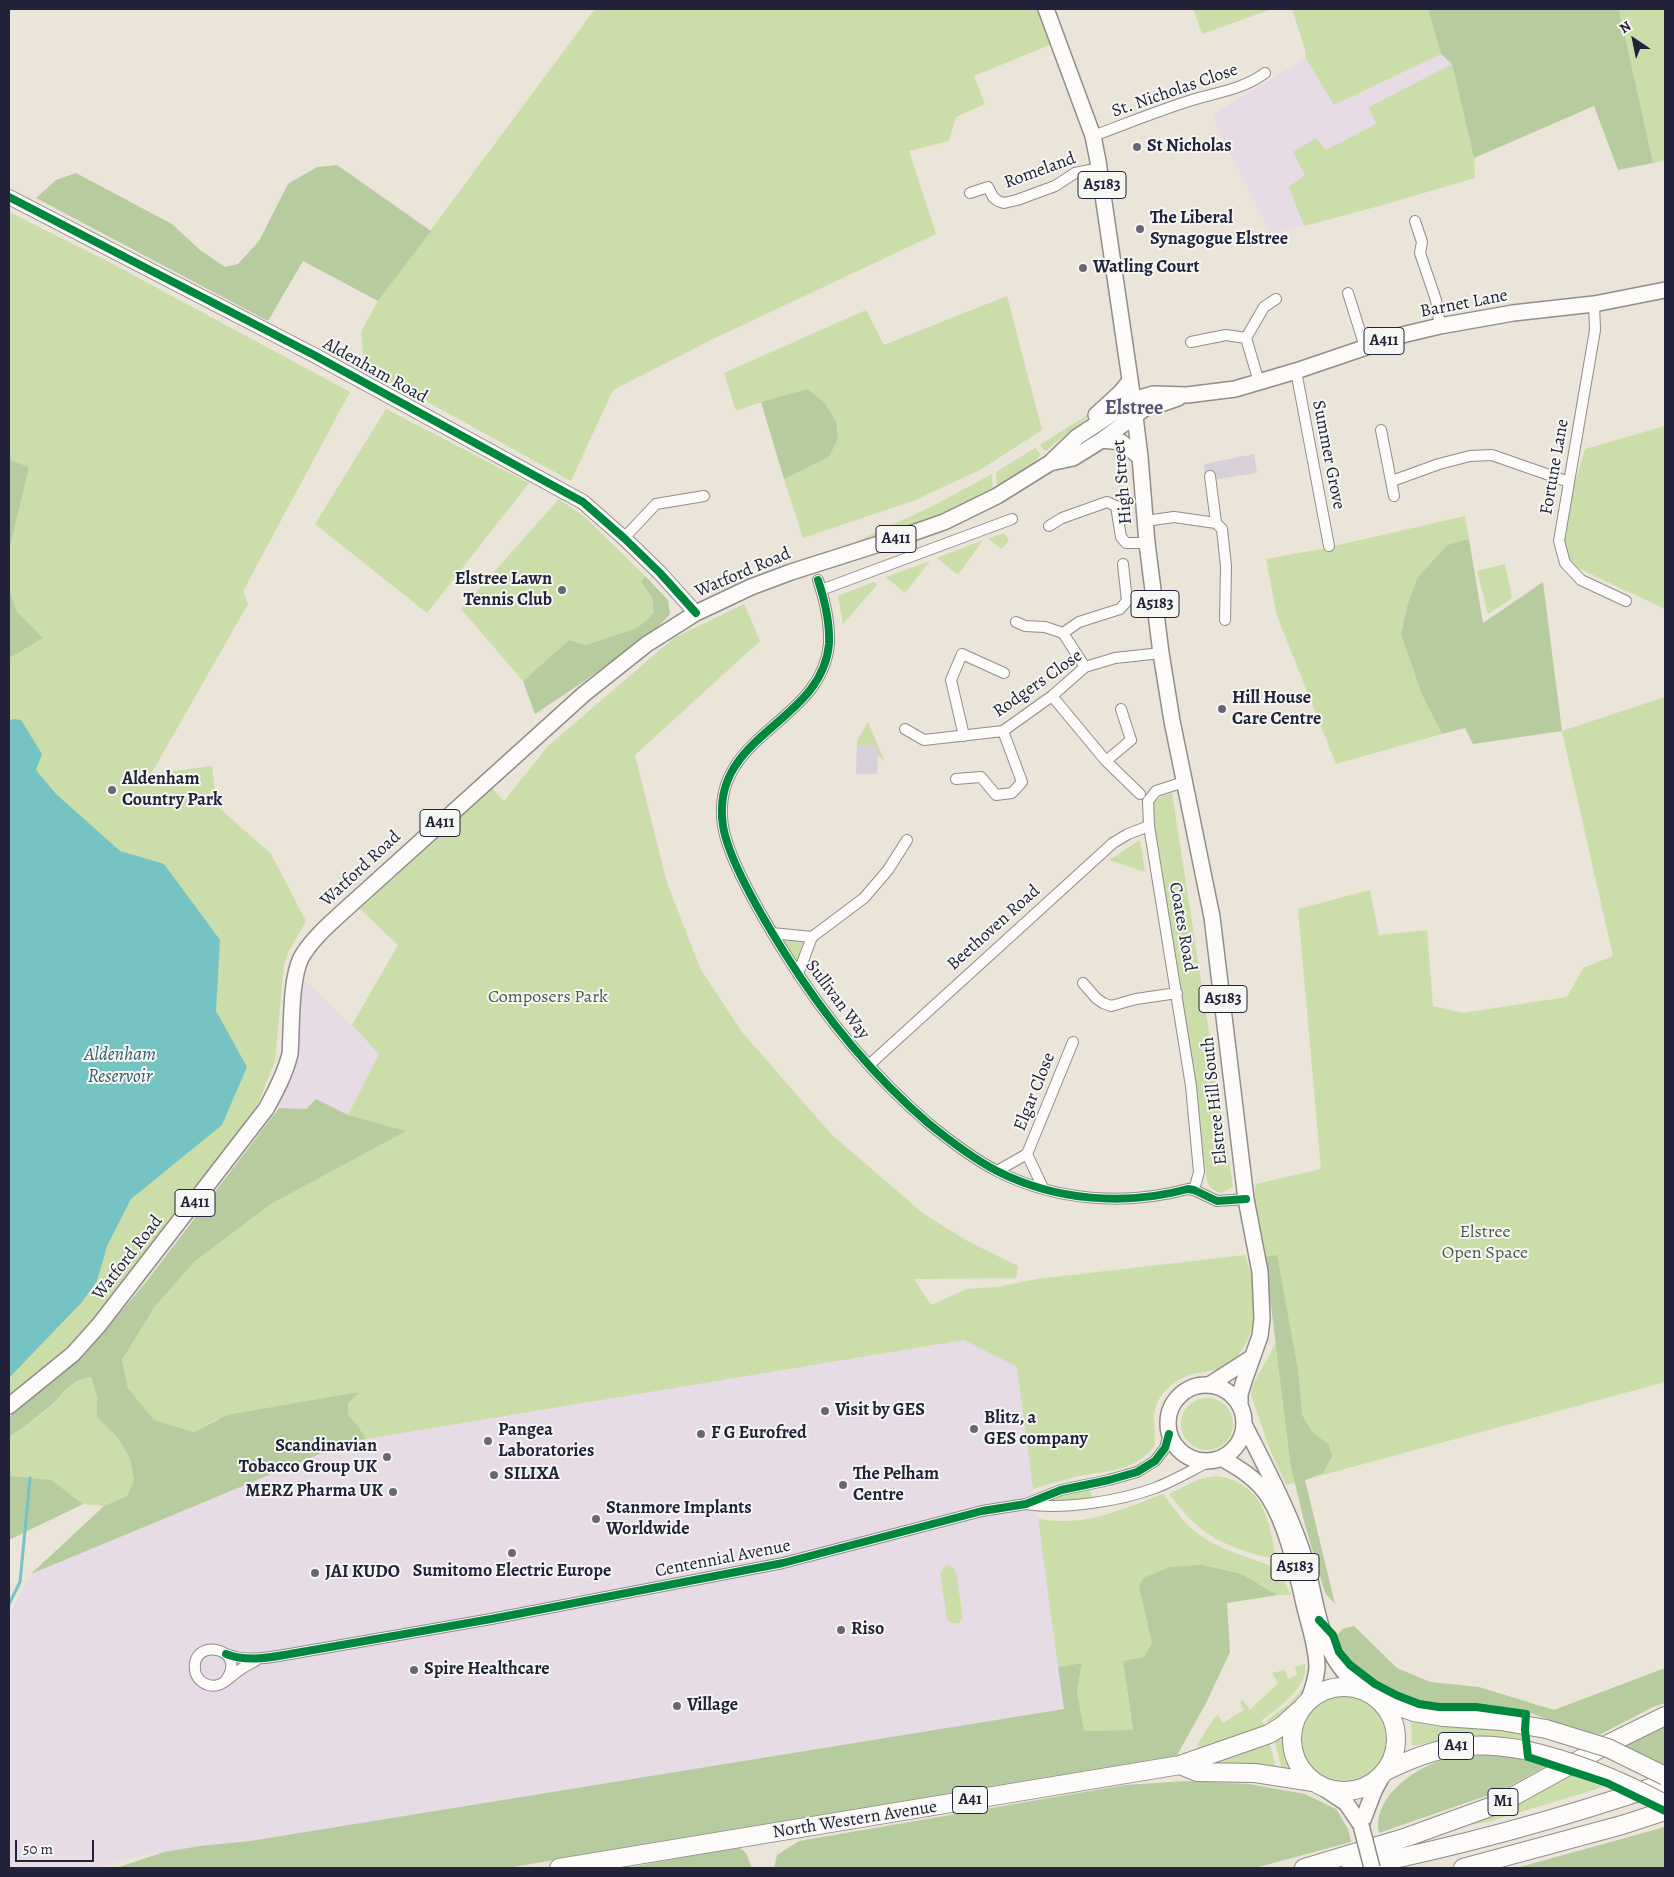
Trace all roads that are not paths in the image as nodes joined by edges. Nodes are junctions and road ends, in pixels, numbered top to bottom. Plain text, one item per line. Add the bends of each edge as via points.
1 (1046, 9) edge
2 (1265, 73) dead end
3 (1093, 136) junction
4 (1100, 168) junction
5 (970, 192) dead end
6 (9, 196) edge
7 (1415, 221) dead end
8 (1665, 290) edge
9 (1348, 293) dead end
10 (1276, 299) dead end
11 (1594, 304) junction
12 (1440, 326) junction
13 (1246, 338) junction
14 (1191, 342) dead end
15 (1365, 347) junction
16 (1296, 371) junction
17 (1130, 381) junction
18 (1259, 382) junction
19 (1187, 395) junction
20 (1133, 400) junction
21 (1135, 416) junction
22 (1381, 430) dead end
23 (1077, 436) junction
24 (1102, 440) junction
25 (1140, 456) junction
26 (1050, 463) junction
27 (1210, 476) dead end
28 (1392, 481) junction
29 (1569, 482) junction
30 (704, 496) dead end
31 (1394, 496) dead end
32 (1012, 519) dead end
33 (1145, 521) junction
34 (1049, 526) dead end
35 (1219, 526) junction
36 (624, 538) junction
37 (1147, 543) junction
38 (1329, 546) dead end
39 (1123, 564) dead end
40 (1626, 601) dead end
41 (696, 613) junction
42 (1225, 620) dead end
43 (1016, 622) dead end
44 (1063, 633) junction
45 (1161, 653) junction
46 (1085, 667) junction
47 (1004, 673) dead end
48 (1052, 696) junction
49 (1121, 708) dead end
50 (905, 729) dead end
51 (1003, 731) junction
52 (964, 736) junction
53 (1178, 750) joint
54 (1106, 761) junction
55 (956, 779) dead end
56 (1184, 782) junction
57 (1140, 794) dead end
58 (1149, 826) junction
59 (907, 840) dead end
60 (772, 933) junction
61 (812, 937) junction
62 (798, 974) junction
63 (1083, 983) dead end
64 (1177, 993) junction
65 (1073, 1042) dead end
66 (869, 1065) junction
67 (1027, 1154) junction
68 (997, 1171) junction
69 (1042, 1188) junction
70 (1194, 1190) junction
71 (1246, 1199) junction
72 (1251, 1358) junction
73 (1209, 1385) junction
74 (1240, 1403) junction
75 (9, 1406) edge
76 (1244, 1424) junction
77 (1169, 1434) junction
78 (1215, 1459) junction
79 (1026, 1504) junction
80 (226, 1654) junction
81 (257, 1660) junction
82 (226, 1680) junction
83 (1362, 1689) junction
84 (1379, 1698) junction
85 (1304, 1705) junction
86 (1665, 1716) edge
87 (1180, 1765) junction
88 (1384, 1773) junction
89 (1665, 1776) edge
90 (1665, 1784) edge
91 (1319, 1785) junction
92 (1665, 1804) edge
93 (1665, 1811) edge
94 (1361, 1825) junction
95 (559, 1868) edge
96 (1304, 1868) edge
97 (1351, 1868) edge
98 (1372, 1868) edge
99 (1463, 1868) edge

1 - 3 main road, High Street / A5183
2 - 3 street, St. Nicholas Close via 1253,82 1185,102
3 - 4 main road, High Street / A5183
4 - 5 street, Romeland via 1075,173 1055,186 1004,203 993,197 988,187
4 - 17 main road, High Street / A5183
6 - 36 street, Aldenham Road via 314,355 583,502
7 - 12 street via 1422,242 1420,253 1436,300
8 - 11 main road, Barnet Lane / A411
9 - 15 street
10 - 13 street via 1264,307
11 - 12 main road, Barnet Lane / A411 via 1513,312
11 - 29 street, Fortune Lane via 1595,330
12 - 15 main road, Barnet Lane / A411
13 - 14 street via 1226,335
13 - 18 street
15 - 16 main road, Barnet Lane / A411
16 - 18 main road, Barnet Lane / A411
16 - 38 street, Summer Grove
17 - 20 main road, High Street / A5183
17 - 23 main road
18 - 19 main road, Barnet Lane / A411 via 1235,389
19 - 20 main road, Barnet Lane / A411 via 1153,394
19 - 21 main road, Barnet Lane / A411 via 1148,406
20 - 21 main road, High Street / A5183
20 - 23 main road, Watford Road
21 - 24 main road, Watford Road
21 - 25 main road, High Street / A5183
22 - 28 street
23 - 26 main road, Watford Road
24 - 25 main road via 1121,442
24 - 26 main road, Watford Road via 1073,458
25 - 33 main road, High Street / A5183
26 - 41 main road, Watford Road / A411 via 997,496 944,522 752,587
27 - 35 street
28 - 29 street via 1439,464 1470,456 1492,455
28 - 31 street
29 - 40 street, Fortune Lane via 1559,541 1565,563 1581,580
30 - 36 street via 656,504
32 - 60 street, Sullivan Way via 820,585 829,623 829,647 824,665 802,701 740,758 724,794 722,810 727,842
33 - 35 street via 1174,517
33 - 37 main road, High Street / A5183
34 - 37 street via 1062,518 1108,502 1116,506 1122,537 1126,542
35 - 42 street via 1226,566
36 - 41 street, Aldenham Road
37 - 45 main road, High Street / A5183
39 - 44 street via 1127,601 1124,605 1079,622
41 - 75 main road, Watford Road / A411 via 647,644 584,694 309,946 296,972 288,1063 266,1109 99,1326 73,1354
43 - 44 street
44 - 46 street
45 - 46 street, Rodgers Close via 1115,658
45 - 53 main road, High Street / A5183
46 - 48 street, Rodgers Close
47 - 52 street via 962,654 951,680
48 - 51 street, Rodgers Close
48 - 54 street
49 - 54 street via 1131,740
50 - 52 street, Rodgers Close via 924,740
51 - 52 street, Rodgers Close
51 - 55 street via 1022,782 1012,793 996,794 981,777
53 - 56 main road, Elstree Hill South / A5183
54 - 57 street
56 - 58 street, Coates Road via 1164,787 1151,795 1148,802
56 - 71 main road, Elstree Hill South / A5183 via 1216,942
58 - 64 street, Coates Road
58 - 66 street, Beethoven Road via 1113,843
59 - 61 street via 888,870 864,898
60 - 61 street
60 - 62 street, Sullivan Way
61 - 62 street
62 - 66 street, Sullivan Way
63 - 64 street via 1096,998 1111,1006
64 - 70 street, Coates Road via 1191,1086 1199,1172
65 - 67 street, Elgar Close
66 - 68 street, Sullivan Way via 908,1106 939,1132
67 - 68 street, Elgar Close
67 - 69 street, Elgar Close
68 - 69 street, Sullivan Way
69 - 70 street, Sullivan Way via 1085,1198 1124,1200
70 - 71 street via 1217,1201
71 - 72 main road, Elstree Hill South / A5183 via 1262,1294 1260,1336
72 - 73 main road
72 - 74 main road, Elstree Hill South / A5183
73 - 74 main road via 1228,1392
73 - 77 main road via 1189,1388 1175,1399 1168,1414
74 - 76 main road
76 - 78 main road via 1238,1444 1232,1451
76 - 83 main road, A5183 via 1302,1550 1324,1638 1332,1656
77 - 78 main road via 1185,1455 1196,1459
77 - 79 street, Centennial Avenue via 1165,1448 1155,1460 1137,1472 1061,1490
78 - 79 street, Centennial Avenue via 1139,1493 1066,1506
78 - 85 main road, A5183 via 1241,1469 1260,1486 1269,1497 1283,1529 1316,1654 1316,1678
79 - 81 street, Centennial Avenue via 982,1511 783,1563
80 - 81 street
80 - 82 street via 231,1664
80 - 82 street via 214,1649 203,1652 194,1668 198,1679 208,1685 218,1685
81 - 82 street
83 - 84 highway
83 - 85 highway via 1328,1689
84 - 88 highway via 1396,1733 1394,1757
84 - 89 highway, A41, bridge via 1414,1712 1546,1729 1608,1748
85 - 87 highway, North Western Avenue / A41 via 1269,1734
85 - 91 highway via 1295,1721 1291,1744 1297,1764
86 - 96 highway, M1 via 1501,1803
87 - 91 highway, North Western Avenue / A41 via 1197,1772 1255,1773
87 - 95 highway, North Western Avenue / A41
88 - 91 highway via 1372,1784 1350,1792 1337,1792
88 - 92 highway, A41, bridge via 1423,1754 1462,1745 1505,1746 1560,1758 1634,1787
88 - 94 main road
90 - 97 highway, M1 via 1556,1818
91 - 94 main road via 1346,1803
93 - 99 highway
94 - 98 main road, bridge

